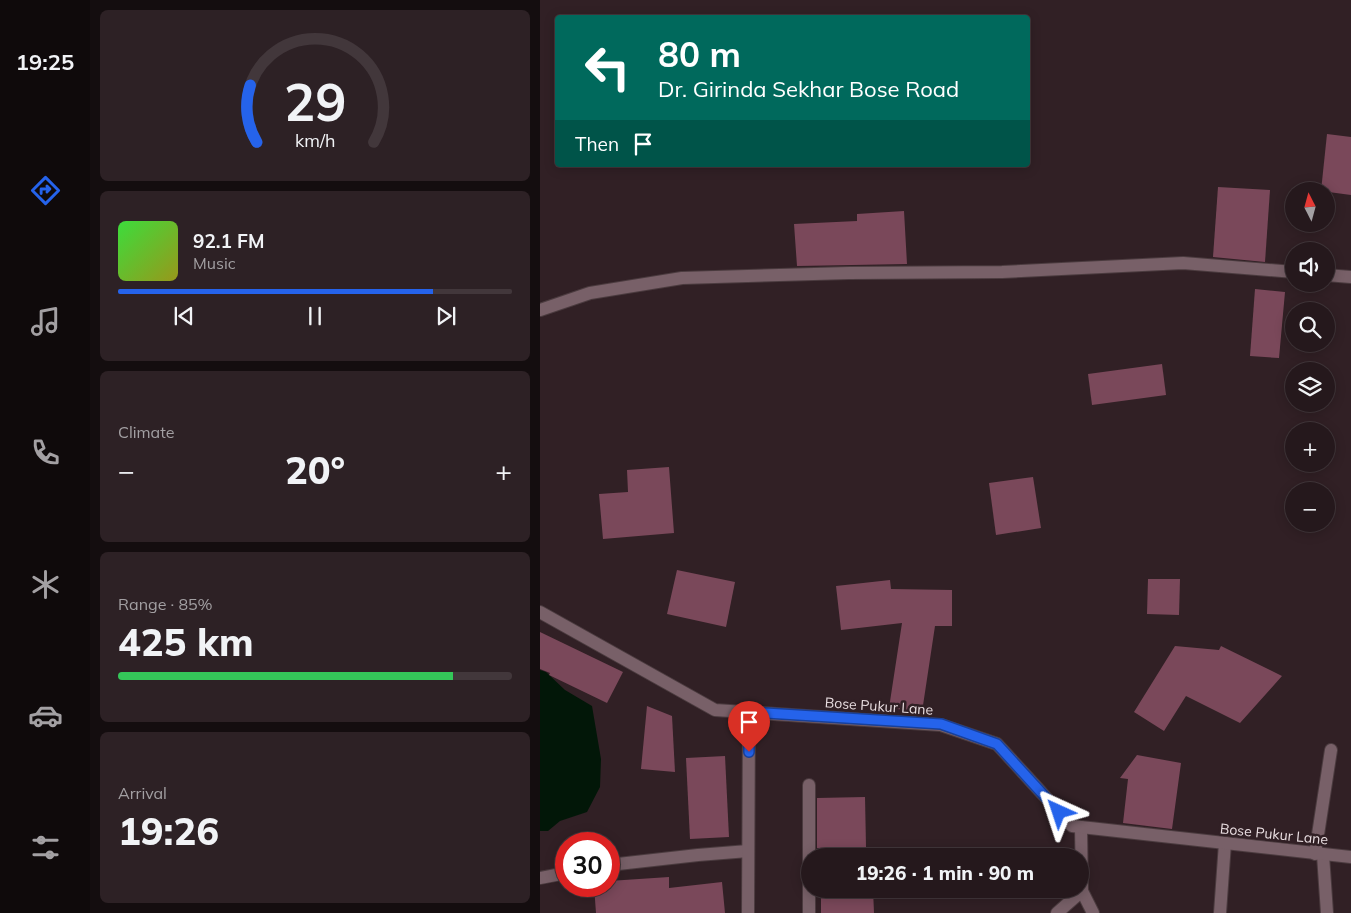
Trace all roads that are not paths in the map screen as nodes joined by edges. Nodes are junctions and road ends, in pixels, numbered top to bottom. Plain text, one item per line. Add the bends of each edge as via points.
1 (1285, 271) edge
2 (1335, 276) edge
3 (1351, 277) edge
4 (540, 310) edge
5 (540, 612) edge
6 (749, 712) junction
7 (1331, 750) dead end
8 (809, 785) dead end
9 (1081, 827) junction
10 (1225, 843) junction
11 (1081, 848) edge
12 (748, 851) junction
13 (1319, 854) junction
14 (1351, 857) edge
15 (620, 864) edge
16 (555, 875) edge
17 (540, 878) edge
18 (1074, 898) edge
19 (1086, 898) edge
20 (748, 913) edge
21 (810, 913) edge
22 (1057, 913) edge
23 (1094, 913) edge
24 (1220, 913) edge
25 (1327, 913) edge

1 - 4 street via 1183,263 1002,272 682,278 590,293
2 - 3 street
5 - 6 street, Bose Pukur Lane via 715,710
6 - 9 street, Bose Pukur Lane via 941,724 997,744 1072,826
6 - 12 street
7 - 13 street
8 - 21 street
9 - 10 street, Bose Pukur Lane
9 - 11 street
10 - 13 street, Bose Pukur Lane
10 - 24 street
12 - 15 street
12 - 20 street
13 - 14 street, Bose Pukur Lane
13 - 25 street
16 - 17 street
18 - 22 street
19 - 23 street

